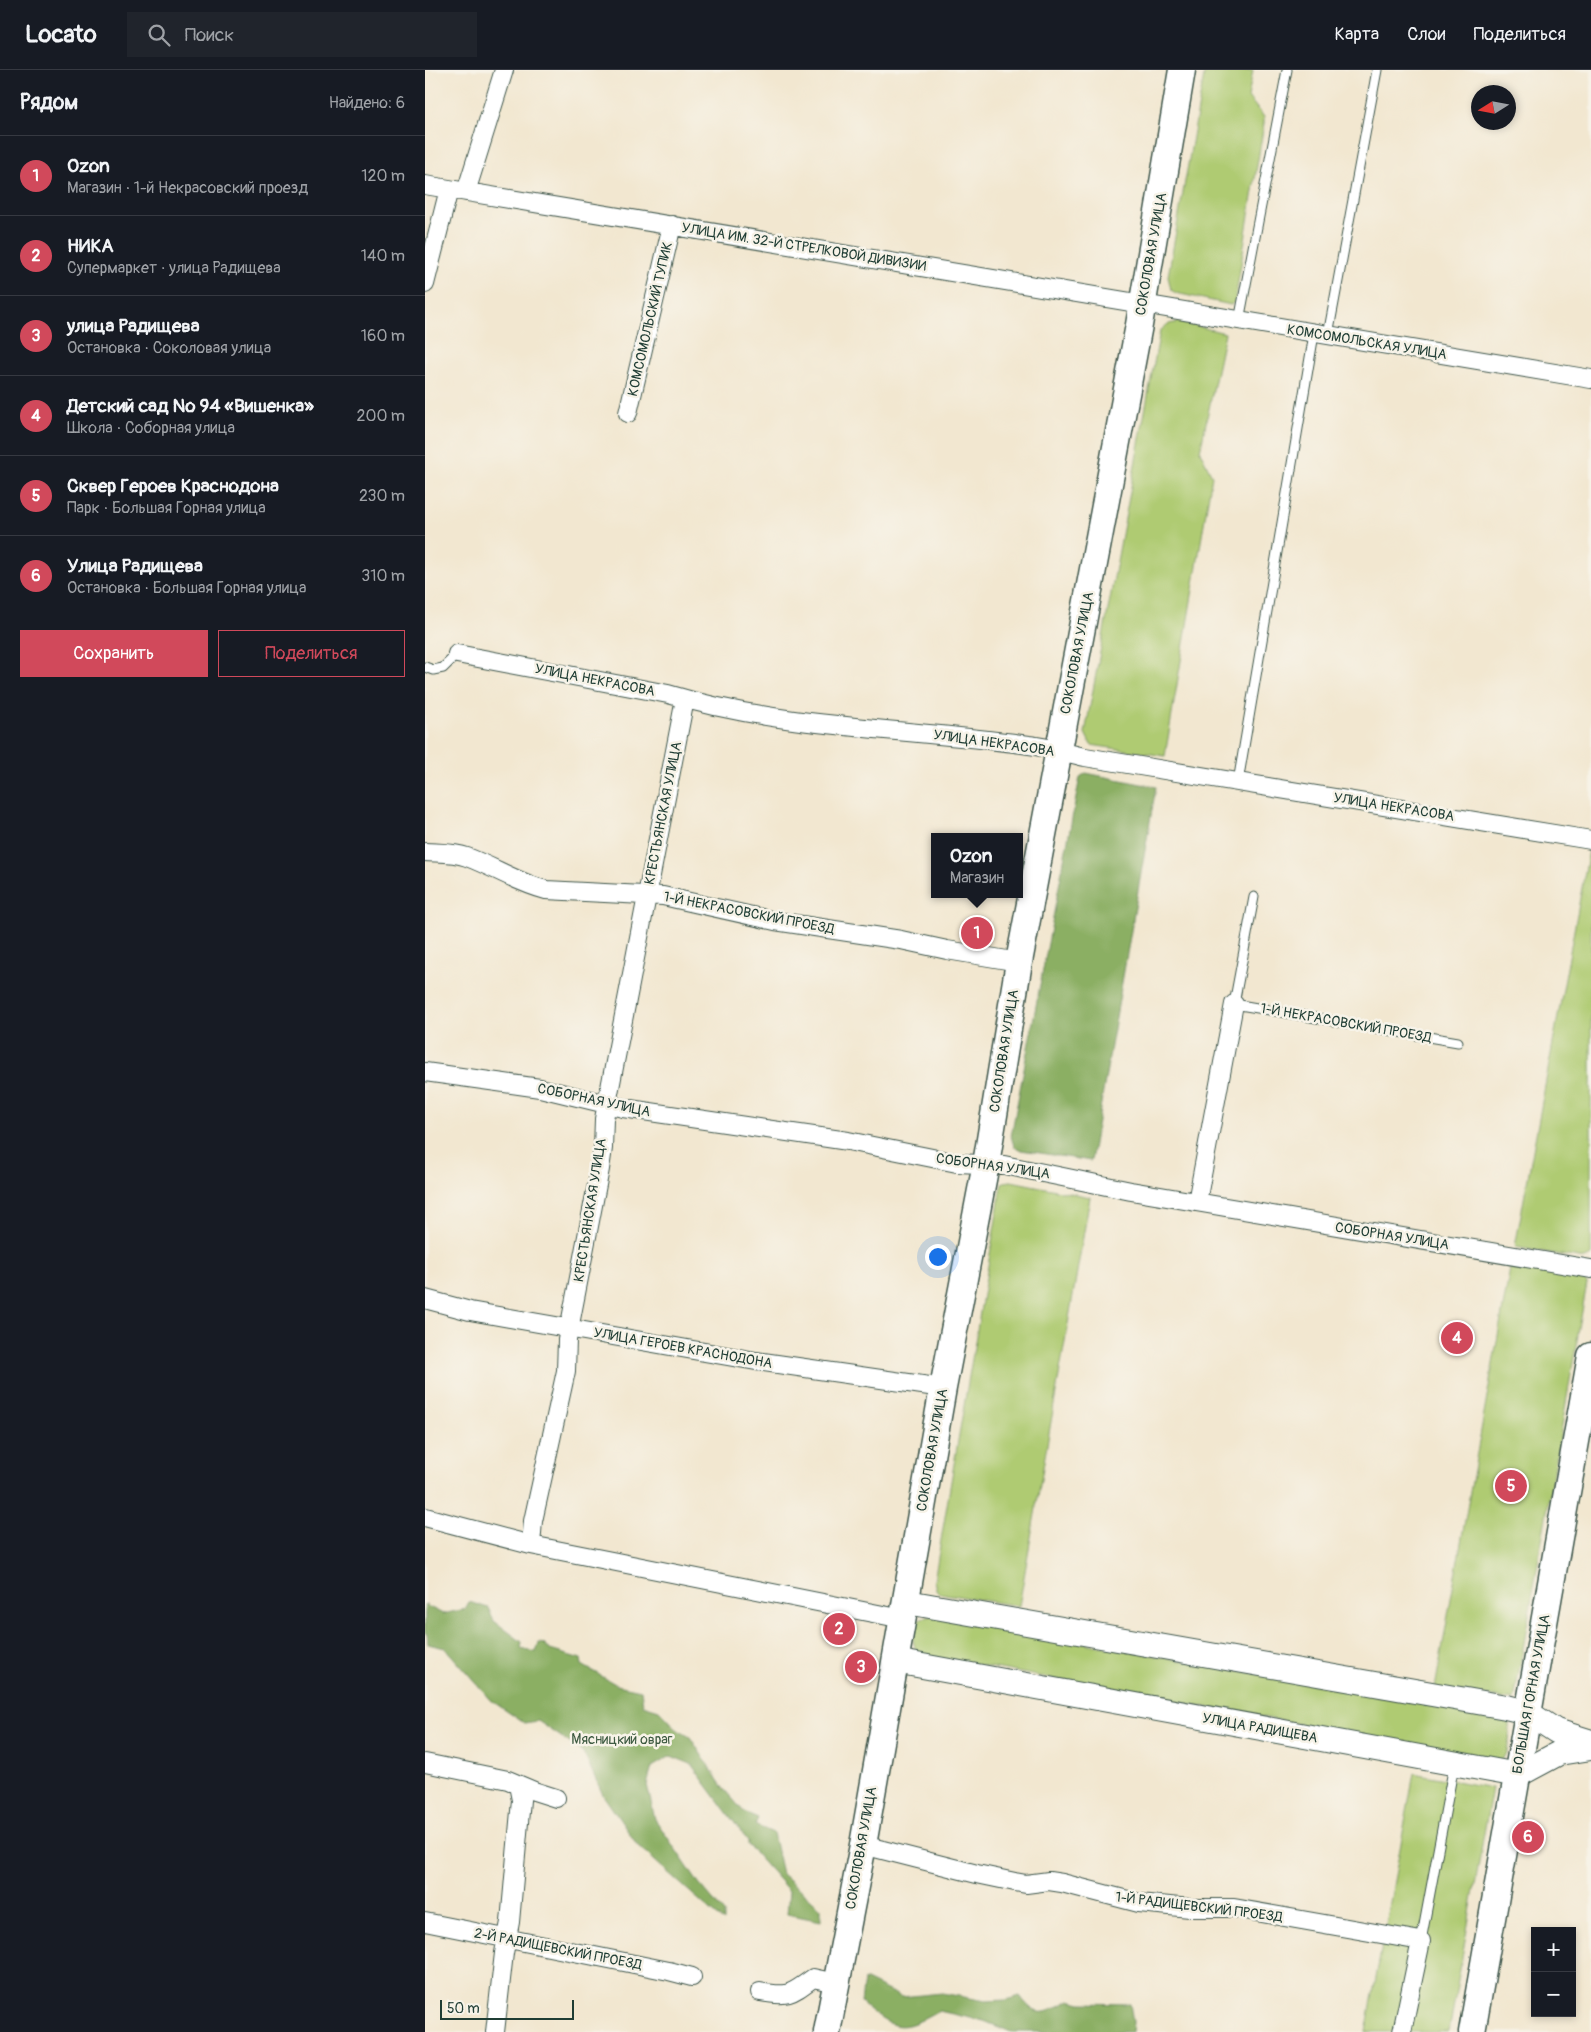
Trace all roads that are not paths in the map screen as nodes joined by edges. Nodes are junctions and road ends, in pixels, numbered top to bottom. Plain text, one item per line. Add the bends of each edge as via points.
1 (503, 70) edge
2 (1182, 70) edge
3 (1287, 70) edge
4 (1377, 70) edge
5 (425, 185) edge
6 (457, 190) junction
7 (672, 225) junction
8 (425, 284) edge
9 (1143, 303) junction
10 (1239, 321) junction
11 (1321, 335) junction
12 (1591, 379) edge
13 (628, 413) dead end
14 (457, 654) joint
15 (425, 667) edge
16 (685, 699) junction
17 (1058, 751) junction
18 (1238, 782) junction
19 (1591, 840) edge
20 (425, 852) edge
21 (647, 894) junction
22 (1254, 897) dead end
23 (1019, 962) junction
24 (1234, 1004) junction
25 (1459, 1042) dead end
26 (425, 1072) edge
27 (607, 1105) junction
28 (985, 1164) junction
29 (1197, 1202) junction
30 (1591, 1268) edge
31 (425, 1299) edge
32 (569, 1328) junction
33 (1591, 1356) edge
34 (943, 1388) junction
35 (425, 1517) edge
36 (531, 1545) junction
37 (905, 1611) junction
38 (895, 1661) junction
39 (1527, 1712) junction
40 (1591, 1742) edge
41 (1591, 1748) edge
42 (425, 1763) edge
43 (1455, 1763) junction
44 (1517, 1775) junction
45 (518, 1785) junction
46 (556, 1798) dead end
47 (863, 1845) junction
48 (425, 1922) edge
49 (506, 1940) junction
50 (1421, 1941) junction
51 (692, 1977) dead end
52 (836, 1983) junction
53 (759, 1992) dead end
54 (495, 2032) edge
55 (827, 2032) edge
56 (1402, 2032) edge
57 (1472, 2032) edge

1 - 6 street
2 - 9 main road, СОКОЛОВАЯ УЛИЦА
3 - 10 lane
4 - 11 lane
5 - 6 street, УЛИЦА ИМ. 32-Й СТРЕЛКОВОЙ ДИВИЗИИ
6 - 7 street, УЛИЦА ИМ. 32-Й СТРЕЛКОВОЙ ДИВИЗИИ
6 - 8 street
7 - 9 street, УЛИЦА ИМ. 32-Й СТРЕЛКОВОЙ ДИВИЗИИ
7 - 13 street, КОМСОМОЛЬСКИЙ ТУПИК
9 - 10 street, КОМСОМОЛЬСКАЯ УЛИЦА
9 - 17 main road, СОКОЛОВАЯ УЛИЦА
10 - 11 street, КОМСОМОЛЬСКАЯ УЛИЦА
11 - 12 street, КОМСОМОЛЬСКАЯ УЛИЦА
11 - 18 lane
14 - 15 lane via 443,668 433,670
14 - 16 street, УЛИЦА НЕКРАСОВА
16 - 17 street, УЛИЦА НЕКРАСОВА via 803,721 1031,745
16 - 21 street, КРЕСТЬЯНСКАЯ УЛИЦА
17 - 18 street, УЛИЦА НЕКРАСОВА
17 - 23 main road, СОКОЛОВАЯ УЛИЦА
18 - 19 street, УЛИЦА НЕКРАСОВА
20 - 21 street, 1-Й НЕКРАСОВСКИЙ ПРОЕЗД via 466,857 546,890
21 - 23 street, 1-Й НЕКРАСОВСКИЙ ПРОЕЗД via 775,922 901,940
21 - 27 street, КРЕСТЬЯНСКАЯ УЛИЦА
22 - 24 lane
23 - 28 main road, СОКОЛОВАЯ УЛИЦА
24 - 25 lane, 1-Й НЕКРАСОВСКИЙ ПРОЕЗД
24 - 29 street
26 - 27 street, СОБОРНАЯ УЛИЦА via 540,1088
27 - 28 street, СОБОРНАЯ УЛИЦА via 848,1141 957,1163
27 - 32 street, КРЕСТЬЯНСКАЯ УЛИЦА via 600,1169
28 - 29 street, СОБОРНАЯ УЛИЦА
28 - 34 main road, СОКОЛОВАЯ УЛИЦА
29 - 30 street, СОБОРНАЯ УЛИЦА
31 - 32 street, УЛИЦА ГЕРОЕВ КРАСНОДОНА
32 - 34 street, УЛИЦА ГЕРОЕВ КРАСНОДОНА via 756,1361
32 - 36 street, КРЕСТЬЯНСКАЯ УЛИЦА via 566,1371 533,1521
33 - 39 main road, БОЛЬШАЯ ГОРНАЯ УЛИЦА
34 - 37 main road, СОКОЛОВАЯ УЛИЦА
35 - 36 street
36 - 37 street
37 - 38 main road, СОКОЛОВАЯ УЛИЦА
37 - 39 street via 1369,1683
38 - 43 street, УЛИЦА РАДИЩЕВА
38 - 47 main road, СОКОЛОВАЯ УЛИЦА
39 - 40 street via 1556,1731
39 - 44 main road, БОЛЬШАЯ ГОРНАЯ УЛИЦА
41 - 44 street via 1559,1753
42 - 45 street via 508,1780
43 - 44 street, УЛИЦА РАДИЩЕВА
43 - 50 lane
44 - 57 main road, БОЛЬШАЯ ГОРНАЯ УЛИЦА
45 - 46 street
45 - 49 street via 521,1800
47 - 50 street, 1-Й РАДИЩЕВСКИЙ ПРОЕЗД via 1015,1882 1062,1883 1139,1903 1234,1908
47 - 52 main road, СОКОЛОВАЯ УЛИЦА
48 - 49 street, 2-Й РАДИЩЕВСКИЙ ПРОЕЗД
49 - 51 street, 2-Й РАДИЩЕВСКИЙ ПРОЕЗД
49 - 54 street
50 - 56 street
52 - 53 street via 813,1978 794,1992 782,1996
52 - 55 main road, СОКОЛОВАЯ УЛИЦА

